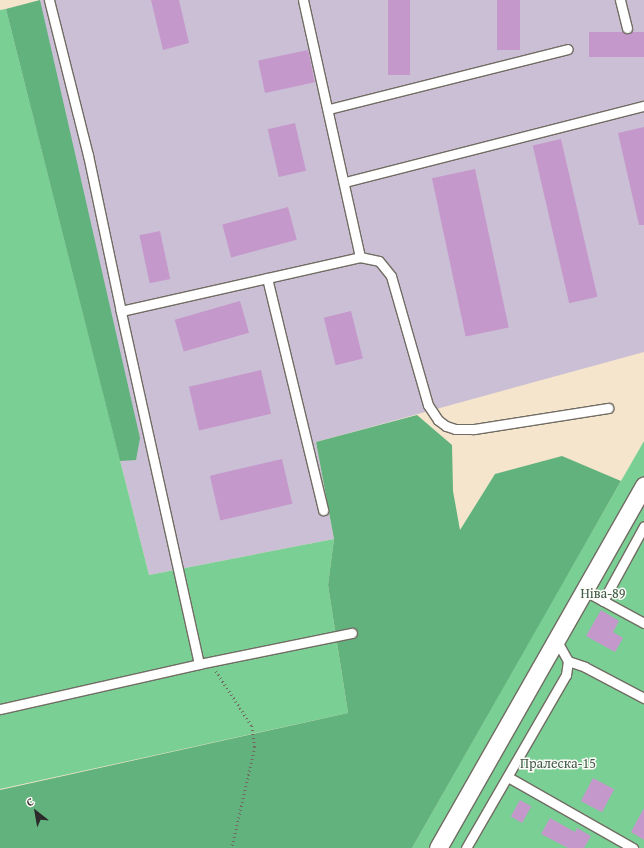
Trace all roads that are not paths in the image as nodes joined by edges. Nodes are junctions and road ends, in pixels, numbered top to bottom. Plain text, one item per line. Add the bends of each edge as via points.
1 (49, 0) edge
2 (303, 0) edge
3 (620, 0) edge
4 (627, 28) dead end
5 (568, 49) dead end
6 (644, 106) edge
7 (329, 109) junction
8 (345, 182) junction
9 (360, 257) junction
10 (267, 278) junction
11 (121, 311) junction
12 (608, 408) dead end
13 (644, 485) edge
14 (323, 510) dead end
15 (644, 526) edge
16 (585, 591) junction
17 (603, 601) junction
18 (644, 623) edge
19 (352, 633) dead end
20 (557, 641) junction
21 (568, 661) junction
22 (199, 664) junction
23 (644, 698) edge
24 (0, 709) edge
25 (508, 777) junction
26 (438, 848) edge
27 (466, 848) edge
28 (634, 848) edge

1 - 11 lane via 88,155
2 - 7 lane
3 - 4 lane
5 - 7 lane
6 - 8 lane
7 - 8 lane
8 - 9 lane
9 - 10 lane
9 - 12 lane via 379,261 391,276 428,405 438,420 446,426 455,429 474,429
10 - 11 lane
10 - 14 lane
11 - 22 lane
13 - 16 street
15 - 17 lane
16 - 17 lane
16 - 20 street
17 - 18 lane
19 - 22 lane
20 - 21 lane
20 - 26 street
21 - 23 lane via 585,667
21 - 25 lane via 562,683
22 - 24 lane
25 - 27 lane
25 - 28 lane

